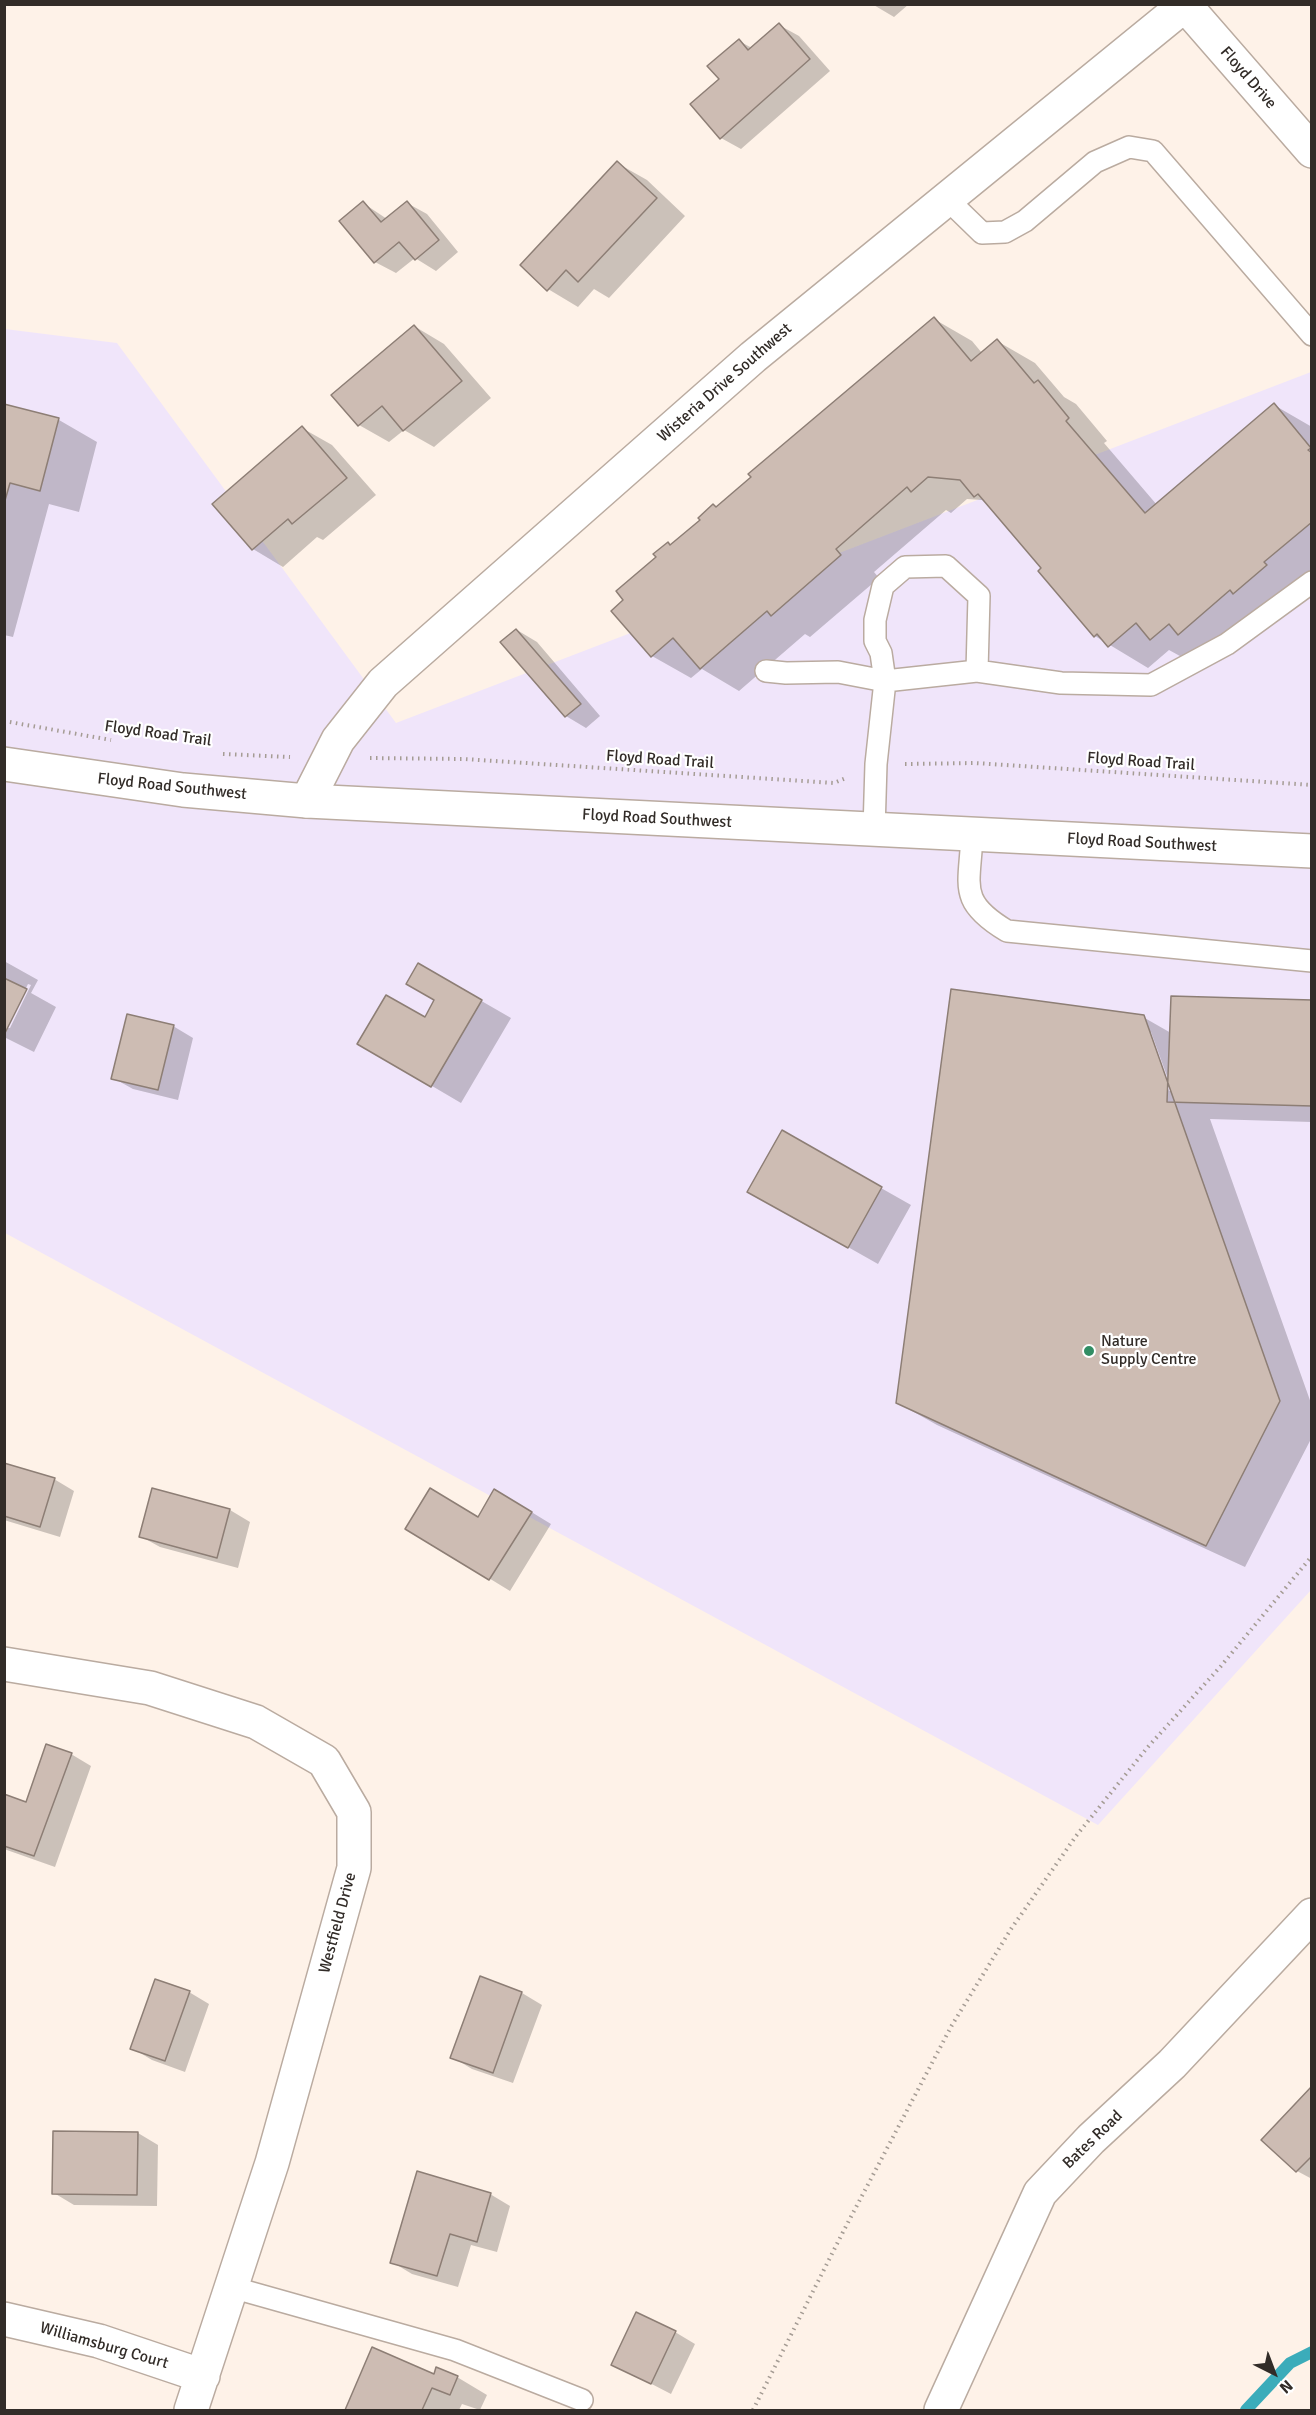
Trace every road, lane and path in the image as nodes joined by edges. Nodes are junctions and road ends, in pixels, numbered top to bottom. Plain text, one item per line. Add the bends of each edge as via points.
1 (1185, 5) edge
2 (1311, 151) edge
3 (947, 199) junction
4 (1311, 335) edge
5 (1311, 582) edge
6 (766, 671) dead end
7 (977, 671) junction
8 (885, 681) junction
9 (4, 721) edge
10 (118, 741) dead end
11 (222, 754) dead end
12 (329, 758) junction
13 (4, 764) edge
14 (876, 764) junction
15 (1311, 785) edge
16 (308, 801) junction
17 (874, 830) junction
18 (972, 835) junction
19 (1311, 851) edge
20 (1311, 961) edge
21 (1311, 1556) edge
22 (4, 1664) edge
23 (1311, 1915) edge
24 (231, 2288) junction
25 (4, 2319) edge
26 (203, 2376) junction
27 (582, 2400) dead end
28 (191, 2410) edge
29 (753, 2410) edge
30 (941, 2410) edge

1 - 2 street, Floyd Drive
1 - 3 street, Wisteria Drive Southwest
3 - 4 lane via 982,233 1005,232 1025,221 1095,162 1128,147 1153,151
3 - 12 street, Wisteria Drive Southwest via 753,357 383,683 338,740
5 - 7 lane via 1227,644 1151,685 1061,683
6 - 8 lane via 838,672
7 - 8 lane
7 - 8 lane via 979,596 946,566 905,567 883,586 875,620 875,641
8 - 14 lane
9 - 10 path, Floyd Road Trail
11 - 12 path, Floyd Road Trail
12 - 14 path, Floyd Road Trail via 464,759 834,783
12 - 16 street, Wisteria Drive Southwest
13 - 16 street, Floyd Road Southwest via 183,790
14 - 15 path, Floyd Road Trail via 975,763
14 - 17 lane
16 - 17 street, Floyd Road Southwest
17 - 18 street, Floyd Road Southwest
18 - 19 street, Floyd Road Southwest
18 - 20 lane via 969,895 989,921 1006,931
21 - 29 path via 1076,1836 1011,1929 952,2025
22 - 24 street, Westfield Drive via 150,1688 256,1722 324,1761 354,1812 354,1868 272,2163
23 - 30 street, Bates Road via 1172,2064 1040,2193
24 - 26 street, Westfield Drive
24 - 27 lane via 455,2350
25 - 26 street, Williamsburg Court via 99,2341
26 - 28 street, Westfield Drive

